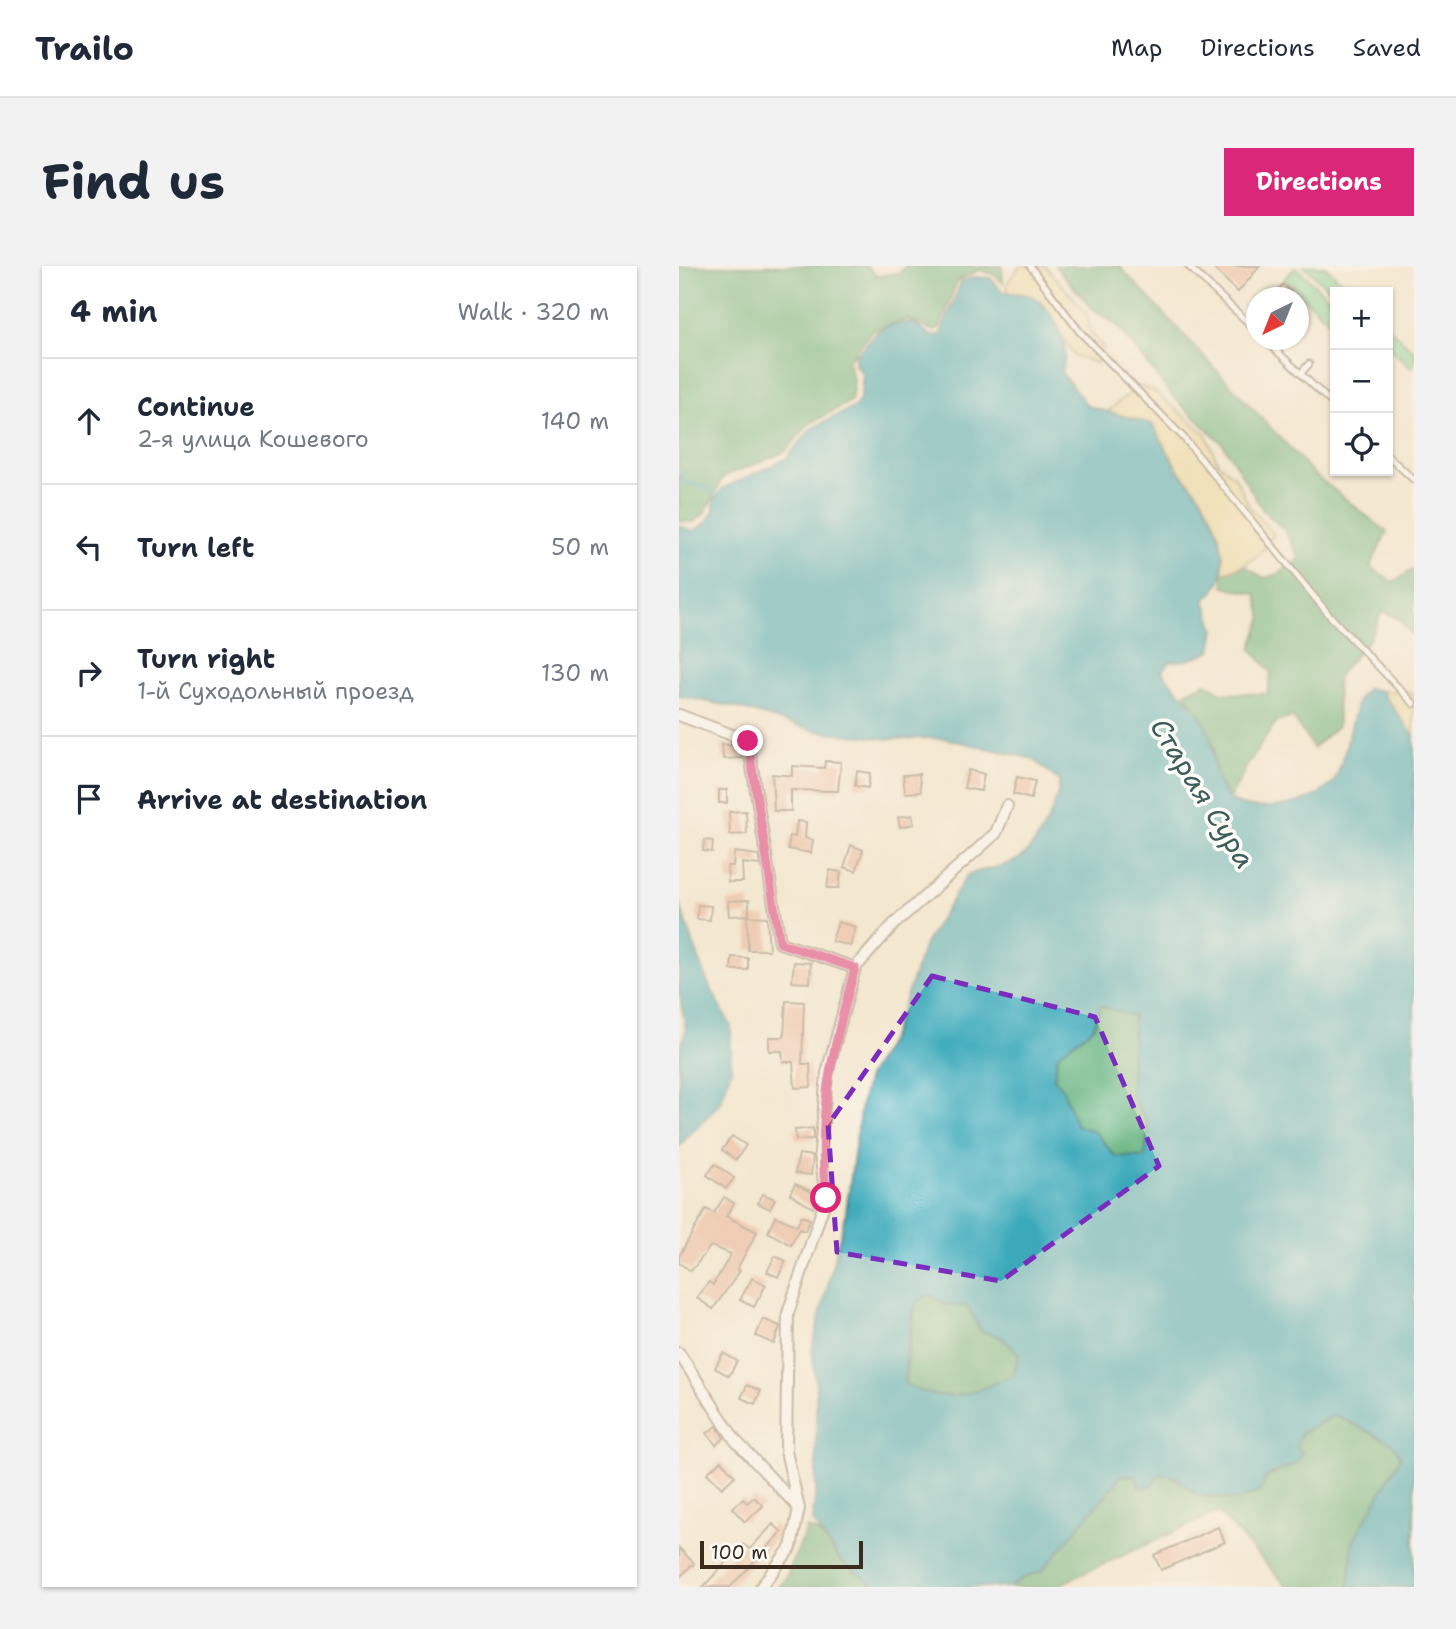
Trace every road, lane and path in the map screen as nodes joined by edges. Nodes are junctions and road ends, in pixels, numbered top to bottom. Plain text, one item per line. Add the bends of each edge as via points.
1 (1030, 266) edge
2 (1188, 266) edge
3 (1246, 321) edge
4 (1276, 350) edge
5 (1309, 364) dead end
6 (1301, 373) junction
7 (1330, 401) edge
8 (1393, 461) edge
9 (1414, 480) edge
10 (1414, 704) edge
11 (679, 715) edge
12 (1007, 806) dead end
13 (855, 968) junction
14 (679, 1353) edge
15 (799, 1508) junction
16 (761, 1587) edge

1 - 10 lane via 1080,332 1183,437 1330,616
2 - 3 lane
4 - 6 lane
5 - 6 lane
6 - 7 lane
8 - 9 lane
11 - 13 street via 748,741 780,943
12 - 13 street via 996,833 894,924
13 - 15 street via 827,1073 820,1152 826,1198 788,1312 786,1451
14 - 15 street via 735,1440
15 - 16 street via 791,1547

